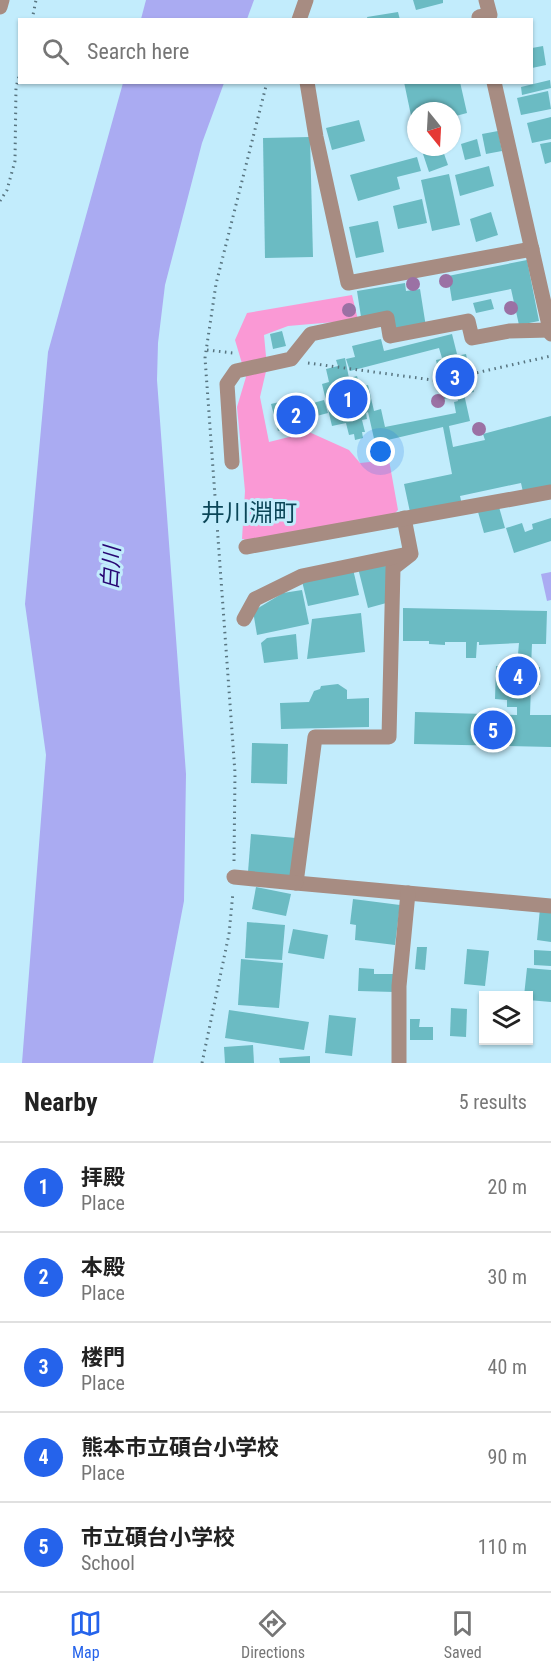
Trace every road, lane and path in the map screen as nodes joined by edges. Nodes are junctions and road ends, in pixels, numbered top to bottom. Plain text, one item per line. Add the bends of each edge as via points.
1 (2, 0) edge
2 (36, 0) edge
3 (306, 0) edge
4 (0, 7) edge
5 (32, 18) edge
6 (300, 18) edge
7 (18, 80) edge
8 (266, 84) edge
9 (307, 84) edge
10 (494, 84) edge
11 (0, 201) edge
12 (532, 249) junction
13 (551, 332) edge
14 (206, 350) junction
15 (241, 354) dead end
16 (551, 356) edge
17 (300, 362) dead end
18 (471, 374) dead end
19 (440, 381) dead end
20 (232, 462) dead end
21 (551, 492) edge
22 (404, 518) junction
23 (246, 547) dead end
24 (411, 554) junction
25 (244, 620) dead end
26 (234, 877) junction
27 (296, 883) junction
28 (408, 893) junction
29 (551, 906) edge
30 (202, 1063) edge
31 (399, 1063) edge

1 - 4 street
2 - 5 path
3 - 6 street
7 - 11 path via 15,162
8 - 14 path via 216,284
9 - 12 street via 348,283
10 - 12 street
12 - 13 street
13 - 20 street via 509,331 472,338 468,321 390,336 387,318 311,334 291,359 236,371 226,384
14 - 15 path
14 - 26 path via 235,773
16 - 18 path
17 - 19 path
21 - 22 street
22 - 23 street
22 - 24 street
24 - 25 street via 302,576 255,599
24 - 27 street via 393,568 389,737 315,737
26 - 27 street
26 - 30 path via 229,934
27 - 28 street
28 - 29 street
28 - 31 street via 399,986

